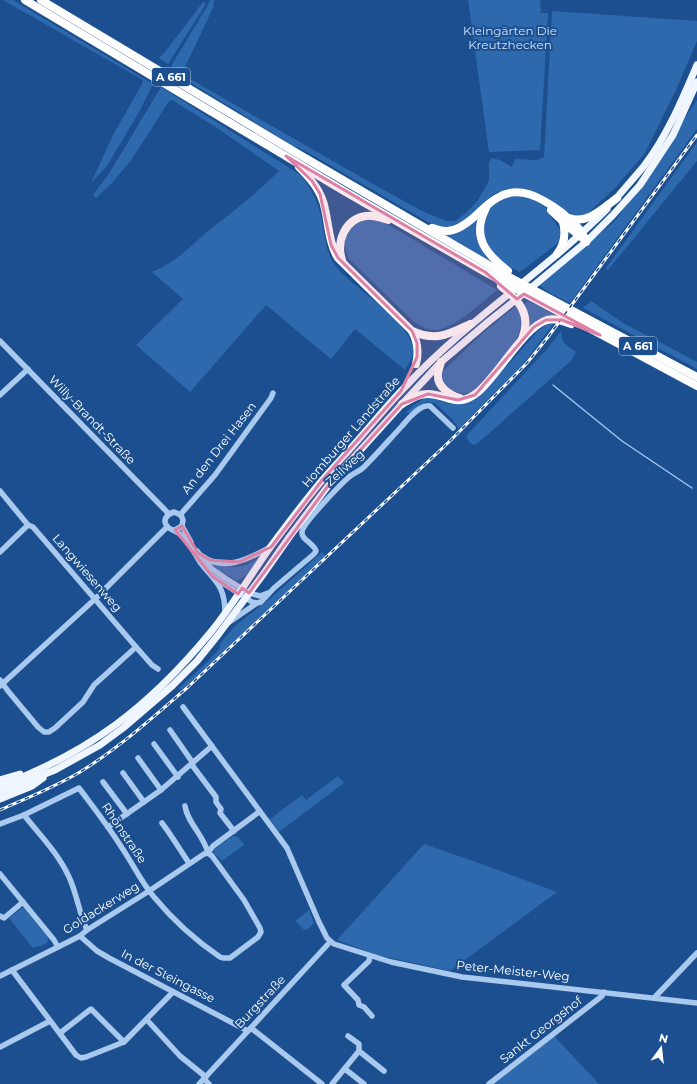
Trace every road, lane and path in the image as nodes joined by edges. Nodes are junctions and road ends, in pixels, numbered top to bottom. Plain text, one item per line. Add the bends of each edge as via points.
1 (25, 0) edge
2 (41, 0) edge
3 (697, 66) edge
4 (697, 82) edge
5 (286, 156) junction
6 (617, 198) junction
7 (488, 204) junction
8 (565, 220) junction
9 (414, 222) junction
10 (405, 226) junction
11 (580, 234) junction
12 (586, 242) junction
13 (558, 254) junction
14 (346, 266) junction
15 (508, 280) junction
16 (535, 296) junction
17 (562, 314) junction
18 (576, 321) junction
19 (470, 324) junction
20 (412, 331) junction
21 (521, 340) junction
22 (0, 341) edge
23 (441, 362) junction
24 (416, 364) joint
25 (28, 369) junction
26 (697, 377) edge
27 (697, 386) edge
28 (401, 391) junction
29 (273, 393) dead end
30 (0, 395) edge
31 (464, 399) junction
32 (402, 404) junction
33 (453, 428) dead end
34 (0, 491) edge
35 (169, 514) junction
36 (180, 514) junction
37 (28, 525) junction
38 (182, 526) junction
39 (167, 527) junction
40 (175, 530) junction
41 (271, 547) junction
42 (0, 552) edge
43 (198, 553) junction
44 (212, 576) junction
45 (270, 592) junction
46 (244, 593) junction
47 (95, 599) junction
48 (257, 603) junction
49 (225, 613) junction
50 (226, 625) junction
51 (136, 647) junction
52 (158, 669) dead end
53 (1, 683) edge
54 (182, 706) dead end
55 (170, 730) dead end
56 (154, 744) dead end
57 (212, 746) junction
58 (138, 758) dead end
59 (193, 764) junction
60 (54, 767) junction
61 (123, 773) dead end
62 (178, 777) junction
63 (0, 780) edge
64 (103, 782) dead end
65 (0, 786) edge
66 (161, 790) junction
67 (0, 792) edge
68 (0, 799) edge
69 (144, 802) junction
70 (185, 806) dead end
71 (260, 812) junction
72 (24, 814) junction
73 (127, 814) junction
74 (162, 823) dead end
75 (0, 824) edge
76 (108, 827) junction
77 (234, 831) junction
78 (208, 853) junction
79 (189, 863) junction
80 (0, 874) edge
81 (149, 891) junction
82 (23, 902) junction
83 (0, 916) edge
84 (87, 930) junction
85 (80, 936) junction
86 (330, 942) junction
87 (58, 947) junction
88 (697, 953) edge
89 (370, 956) junction
90 (12, 970) junction
91 (0, 976) edge
92 (173, 992) junction
93 (604, 992) junction
94 (654, 998) junction
95 (697, 1003) edge
96 (372, 1016) dead end
97 (147, 1020) junction
98 (50, 1021) junction
99 (249, 1030) junction
100 (60, 1033) junction
101 (348, 1036) dead end
102 (124, 1042) junction
103 (0, 1047) edge
104 (359, 1050) junction
105 (345, 1069) junction
106 (384, 1071) dead end
107 (205, 1078) junction
108 (199, 1084) edge
109 (209, 1084) edge
110 (322, 1084) edge
111 (332, 1084) edge
112 (364, 1084) edge
113 (489, 1084) edge

1 - 5 highway, A 661
2 - 9 highway, A 661
3 - 6 main road, Homburger Landstraße via 667,129 644,165
4 - 12 main road, Homburger Landstraße via 673,134 640,186
5 - 10 highway, A 661
5 - 14 highway, A 661 via 318,191 325,210 331,245
6 - 8 highway via 588,218
6 - 11 main road, Homburger Landstraße
7 - 8 highway via 512,192 527,193 542,200
7 - 9 highway via 468,222 453,230 441,231
7 - 15 highway, A 661 via 481,221 481,240
8 - 11 highway
8 - 13 highway via 564,243
9 - 15 highway, A 661
10 - 14 highway via 374,216 354,221 344,232 339,245
10 - 15 highway, A 661 via 485,272
11 - 12 highway
11 - 13 main road, Homburger Landstraße
12 - 23 main road, Homburger Landstraße
13 - 19 main road, Homburger Landstraße
14 - 20 highway
15 - 16 highway, A 661
15 - 16 highway, A 661 via 525,286
15 - 21 highway via 521,306 525,321
16 - 17 highway, A 661
17 - 18 highway, A 661
17 - 18 highway
17 - 21 highway via 538,324
18 - 26 highway, A 661
18 - 27 highway, A 661
19 - 20 highway via 443,336 430,336
19 - 28 main road, Homburger Landstraße via 434,356
20 - 24 highway via 418,350
21 - 31 highway via 480,390
22 - 25 street, Willy-Brandt-Straße
23 - 31 highway via 438,376 440,384 452,395
23 - 32 main road, Homburger Landstraße
24 - 28 main road
25 - 30 street
25 - 35 street, Willy-Brandt-Straße
28 - 41 main road, Homburger Landstraße via 323,480
29 - 36 street, An den Drei Hasen via 215,474
31 - 32 highway via 452,400 428,394 413,397
32 - 46 main road, Homburger Landstraße via 328,486 262,576
33 - 45 street, Zeilweg via 430,406 424,406 414,414 364,468 349,477 315,514 302,533 316,551
34 - 37 street, Langwiesenweg
35 - 36 street
35 - 39 street via 165,519
36 - 38 street
37 - 42 street
37 - 47 street, Langwiesenweg via 33,527
38 - 40 street
38 - 43 street
39 - 40 street
39 - 47 street
40 - 44 street via 185,539
41 - 43 street via 250,559 226,564 210,560
41 - 46 main road, Homburger Landstraße
43 - 46 street via 212,569
44 - 46 street
44 - 49 street via 224,597
45 - 46 street via 260,596
45 - 48 street, Zeilweg
46 - 48 street via 252,602
46 - 49 main road, Homburger Landstraße
46 - 50 main road, Homburger Landstraße
47 - 51 street, Langwiesenweg
47 - 53 street
48 - 50 street, Zeilweg
49 - 60 main road, Homburger Landstraße via 182,666 144,704
50 - 60 main road, Homburger Landstraße via 196,661 148,708 100,745
51 - 52 street, Langwiesenweg
51 - 53 street via 94,685 83,702 48,732 38,727
54 - 57 street
55 - 59 street
56 - 62 street
57 - 59 street
57 - 71 street
58 - 66 street
59 - 62 street
59 - 77 street via 216,797 220,813
60 - 63 main road
60 - 65 main road, Homburger Landstraße
60 - 67 main road, Homburger Landstraße
60 - 68 main road via 32,786
61 - 69 street
62 - 66 street
64 - 73 street
66 - 69 street
69 - 73 street
70 - 78 street
71 - 77 street, Goldackerweg
71 - 86 street via 287,848
72 - 75 street
72 - 76 street, Rhönstraße via 79,788
72 - 84 street via 67,872
73 - 76 street
74 - 79 street
76 - 81 street, Rhönstraße
77 - 78 street, Goldackerweg
78 - 79 street, Goldackerweg
78 - 81 street, Rhönstraße via 241,895 261,932 230,958 220,957 196,939 172,918
79 - 81 street, Goldackerweg
80 - 82 street
81 - 84 street, Goldackerweg
82 - 83 street via 4,918
82 - 87 street
84 - 85 street, Goldackerweg
85 - 87 street, Goldackerweg
85 - 92 street, In der Steingasse via 97,951
86 - 89 street, Peter-Meister-Weg
86 - 99 street, Burgstraße
87 - 90 street, Goldackerweg
88 - 94 street
89 - 93 street, Peter-Meister-Weg via 458,976
89 - 96 street via 369,961 344,985 358,1000 359,1005
90 - 91 street, Goldackerweg
90 - 98 street
92 - 97 street
92 - 99 street, In der Steingasse
93 - 94 street, Peter-Meister-Weg
93 - 113 street, Sankt Georgshof
94 - 95 street, Peter-Meister-Weg
97 - 102 street
97 - 107 street via 180,1056
98 - 100 street
98 - 103 street
99 - 107 street, Burgstraße
99 - 110 street, In der Steingasse
100 - 102 street via 81,1058
100 - 102 street via 91,1009
101 - 104 street via 359,1044
104 - 105 street
104 - 106 street
105 - 111 street
105 - 112 street
107 - 108 street, Burgstraße
107 - 109 street

